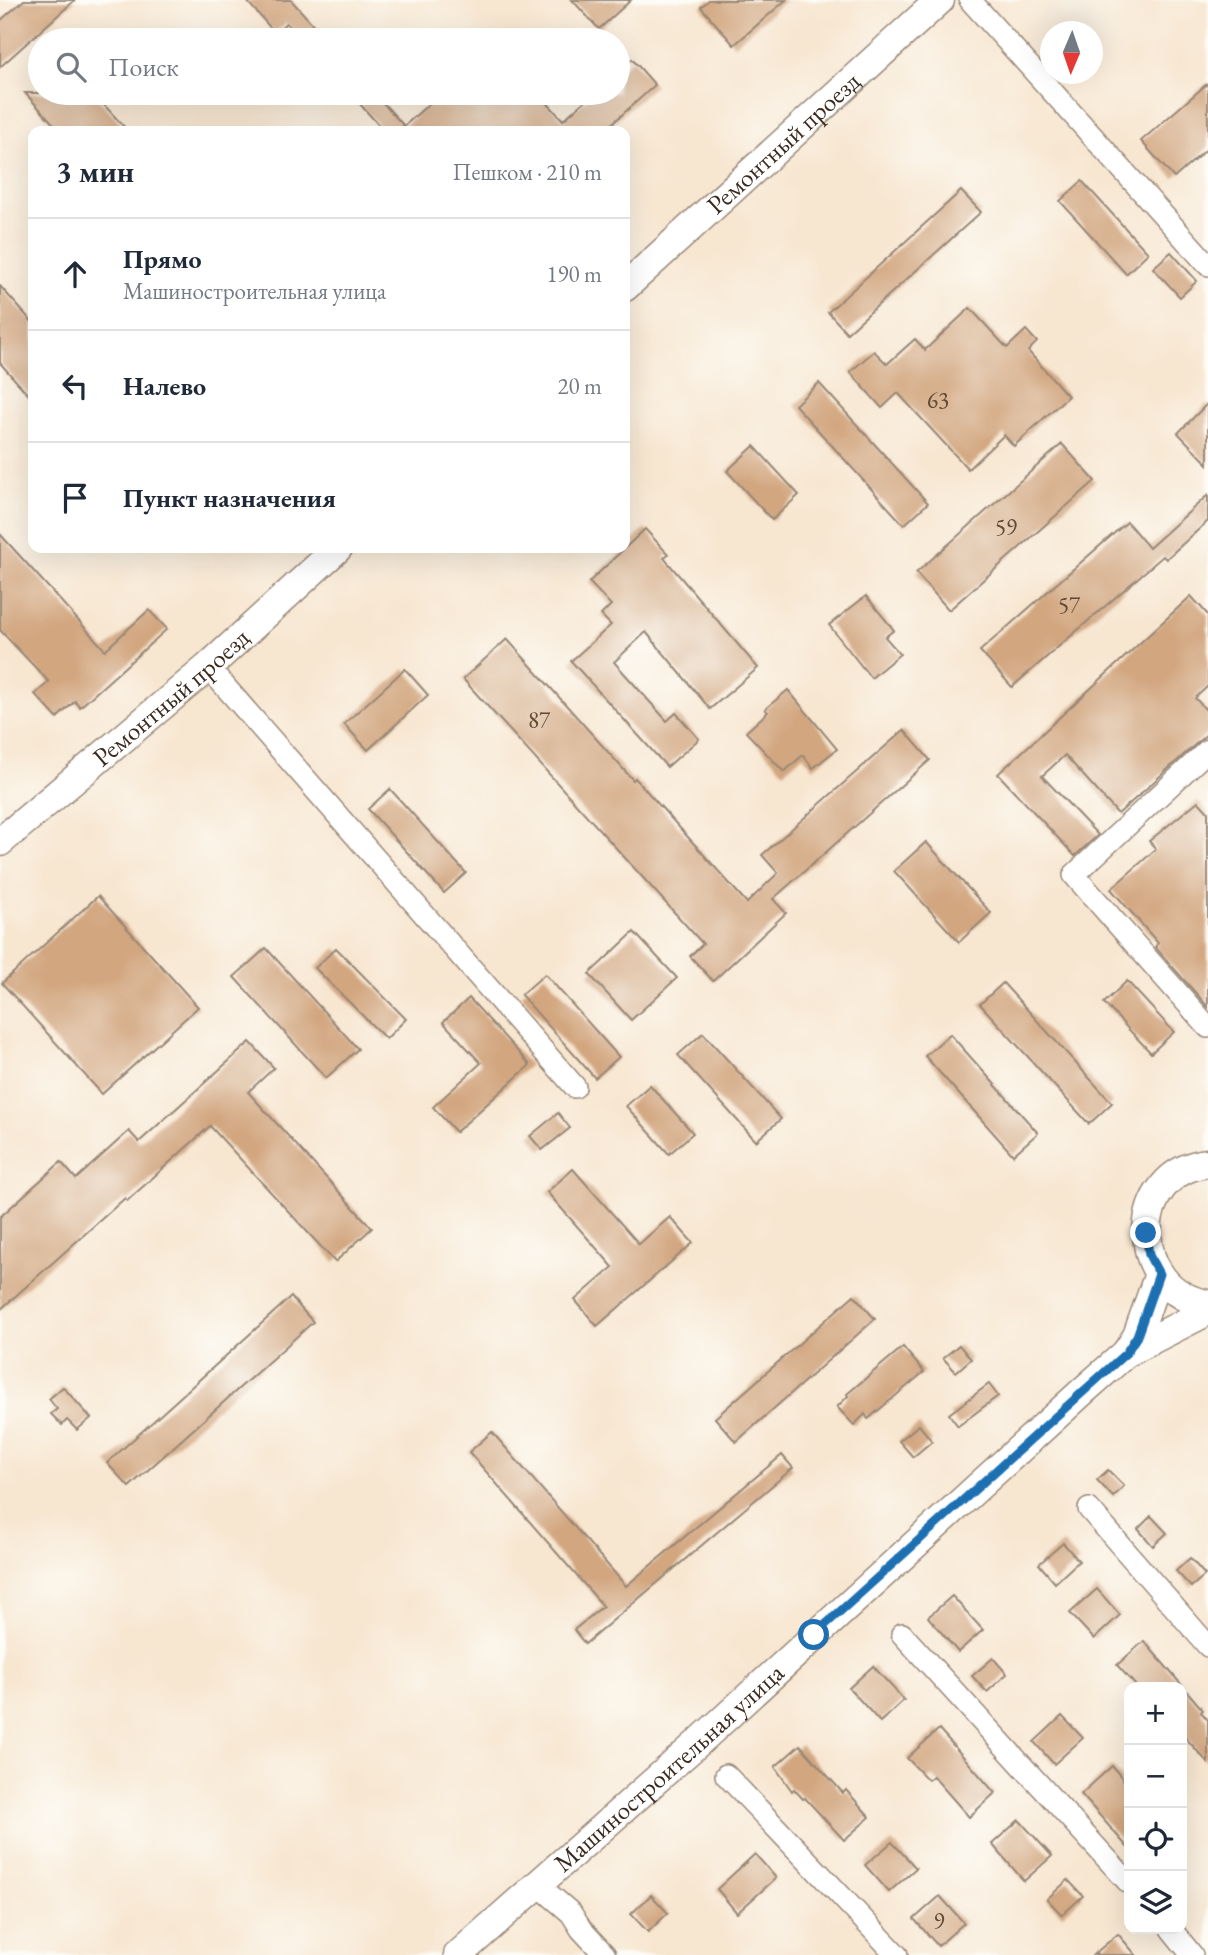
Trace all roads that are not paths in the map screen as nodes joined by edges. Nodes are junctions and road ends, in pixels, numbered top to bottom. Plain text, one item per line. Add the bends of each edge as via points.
1 (940, 0) edge
2 (970, 0) edge
3 (1208, 265) edge
4 (630, 282) edge
5 (333, 553) edge
6 (208, 667) junction
7 (1208, 750) edge
8 (0, 842) edge
9 (1208, 1027) edge
10 (575, 1087) dead end
11 (1208, 1163) edge
12 (1159, 1274) junction
13 (1208, 1304) edge
14 (1208, 1311) edge
15 (1126, 1353) junction
16 (1088, 1509) dead end
17 (902, 1634) dead end
18 (1208, 1646) edge
19 (726, 1775) dead end
20 (1124, 1878) edge
21 (537, 1884) junction
22 (1175, 1934) edge
23 (458, 1955) edge
24 (605, 1955) edge
25 (897, 1955) edge
26 (1192, 1955) edge

1 - 4 street, Ремонтный проезд
2 - 3 street
5 - 6 street, Ремонтный проезд
6 - 8 street, Ремонтный проезд
6 - 10 street
7 - 9 street via 1074,875
11 - 12 street via 1176,1174 1158,1192 1149,1211 1149,1255
12 - 13 street via 1174,1290
12 - 15 street, Машиностроительная улица via 1137,1336
14 - 15 street, Машиностроительная улица
15 - 21 street, Машиностроительная улица
16 - 18 street
17 - 20 street
19 - 25 street
21 - 23 street, Машиностроительная улица
21 - 24 street via 571,1913
22 - 26 street

